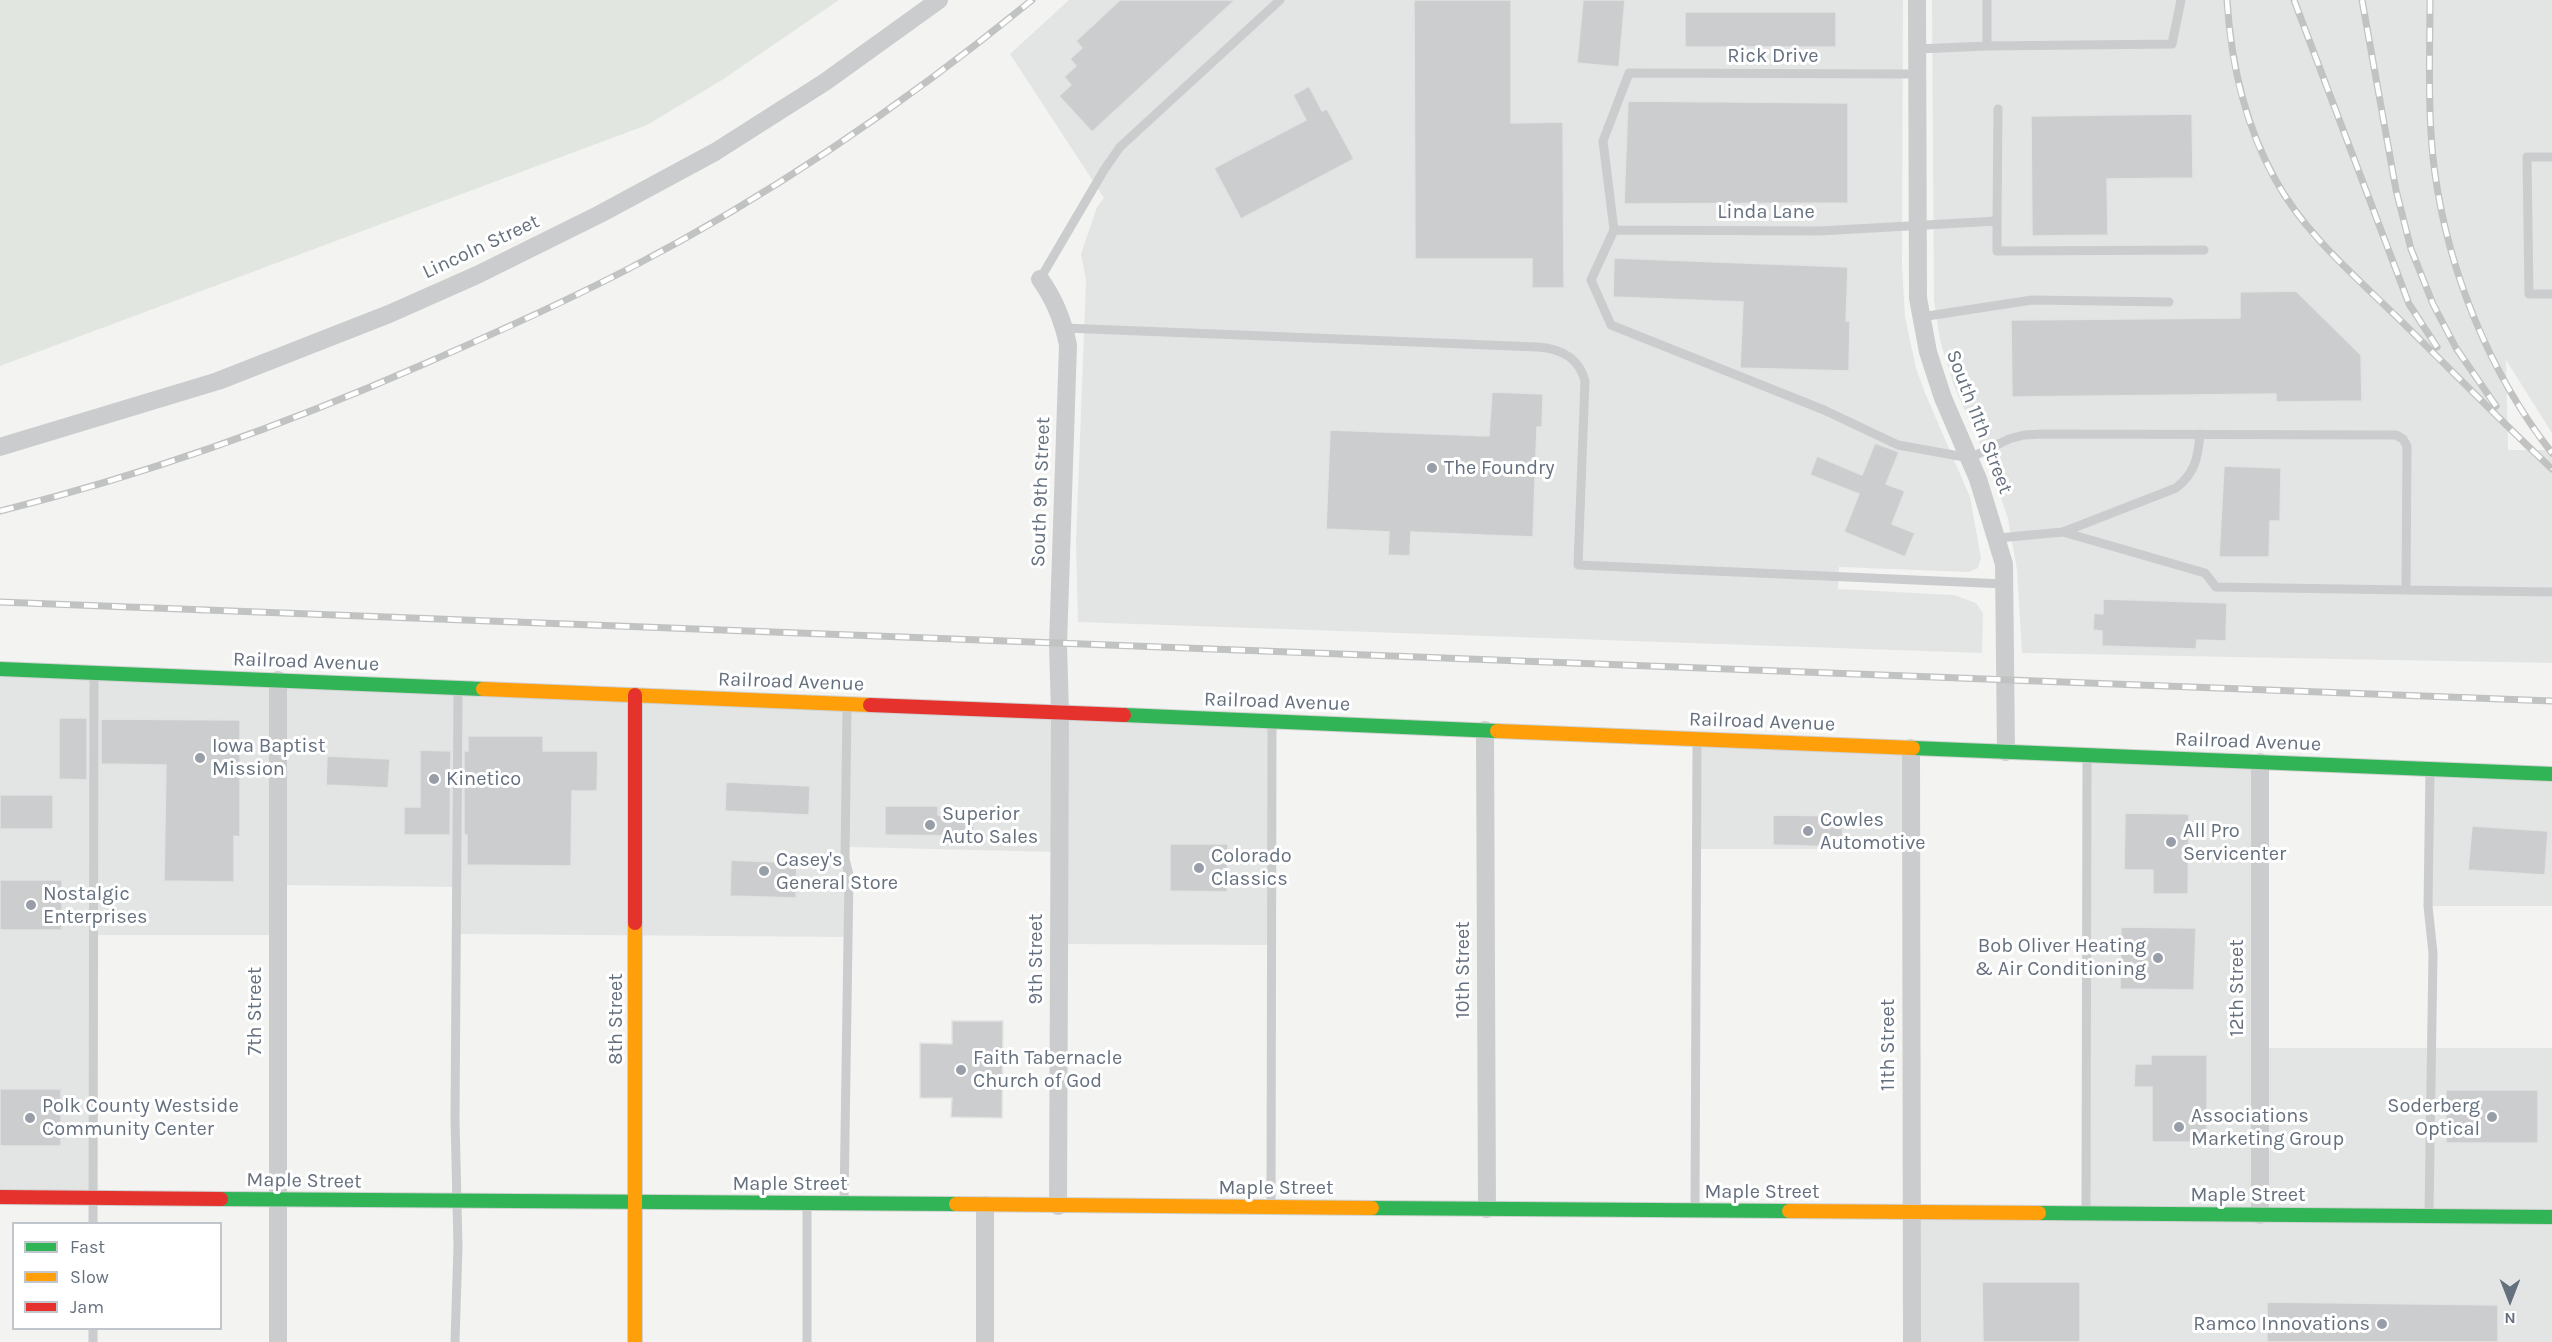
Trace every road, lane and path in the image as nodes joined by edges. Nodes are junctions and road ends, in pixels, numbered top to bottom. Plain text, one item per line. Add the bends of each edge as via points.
1 (939, 0) edge
2 (1280, 0) edge
3 (1917, 0) edge
4 (1988, 0) edge
5 (2181, 0) edge
6 (1987, 46) junction
7 (1917, 49) junction
8 (1917, 74) junction
9 (1998, 109) dead end
10 (2552, 157) edge
11 (1998, 221) junction
12 (1917, 225) junction
13 (1614, 230) junction
14 (2204, 250) dead end
15 (1040, 279) joint
16 (2552, 294) edge
17 (2169, 303) dead end
18 (1921, 317) junction
19 (1065, 328) junction
20 (2200, 434) junction
21 (0, 447) edge
22 (1970, 458) junction
23 (2063, 532) junction
24 (1998, 538) junction
25 (2005, 584) junction
26 (2406, 590) junction
27 (2552, 592) edge
28 (0, 669) edge
29 (94, 673) junction
30 (278, 680) junction
31 (458, 688) junction
32 (635, 695) junction
33 (847, 704) junction
34 (1060, 713) junction
35 (1272, 721) junction
36 (1485, 730) junction
37 (1697, 739) junction
38 (1911, 748) junction
39 (2006, 752) junction
40 (2087, 755) junction
41 (2260, 762) junction
42 (2430, 769) junction
43 (2552, 774) edge
44 (0, 1197) edge
45 (93, 1198) junction
46 (278, 1200) junction
47 (456, 1202) junction
48 (635, 1203) junction
49 (807, 1204) junction
50 (844, 1204) junction
51 (985, 1205) junction
52 (1058, 1206) junction
53 (1271, 1208) junction
54 (1487, 1209) junction
55 (1695, 1210) junction
56 (1910, 1212) junction
57 (2086, 1213) junction
58 (2260, 1215) junction
59 (2429, 1216) junction
60 (2552, 1217) edge
61 (93, 1222) edge
62 (278, 1342) edge
63 (455, 1342) edge
64 (635, 1342) edge
65 (807, 1342) edge
66 (985, 1342) edge
67 (1912, 1342) edge

1 - 21 street, Lincoln Street via 825,81 715,152 477,275 218,381
2 - 15 lane via 1120,147
3 - 7 street, South 11th Street
4 - 6 lane
5 - 6 lane via 2172,44
6 - 7 lane
7 - 8 street, South 11th Street
8 - 12 street, South 11th Street
8 - 13 lane, Rick Drive via 1629,73 1603,141
9 - 11 lane
10 - 16 lane via 2527,157 2529,294
11 - 12 lane, Linda Lane
11 - 14 lane via 1997,251
12 - 13 lane, Linda Lane via 1819,231
12 - 18 street, South 11th Street
13 - 22 lane via 1591,280 1611,325 1824,410 1898,445
15 - 19 street, South 9th Street
17 - 18 lane via 2032,300
18 - 22 street, South 11th Street via 1943,398
19 - 25 lane via 1561,351 1578,364 1585,381 1578,565
19 - 34 street, South 9th Street via 1068,345 1058,645
20 - 22 lane via 2024,435
20 - 23 lane via 2195,465 2189,478 2176,488
20 - 26 lane via 2396,435 2403,440 2409,457
22 - 24 street, South 11th Street
23 - 24 lane
23 - 26 lane via 2205,573 2216,587
24 - 25 street, South 11th Street
25 - 39 street, South 11th Street
26 - 27 lane
28 - 29 street, Railroad Avenue
29 - 30 street, Railroad Avenue
29 - 45 lane
30 - 31 street, Railroad Avenue
30 - 46 street, 7th Street
31 - 32 street, Railroad Avenue
31 - 47 lane
32 - 33 street, Railroad Avenue
32 - 48 street, 8th Street
33 - 34 street, Railroad Avenue
33 - 50 lane via 845,859 849,874
34 - 35 street, Railroad Avenue
34 - 52 street, 9th Street
35 - 36 street, Railroad Avenue
35 - 53 lane
36 - 37 street, Railroad Avenue
36 - 54 street, 10th Street
37 - 38 street, Railroad Avenue
37 - 55 lane
38 - 39 street, Railroad Avenue
38 - 56 street, 11th Street
39 - 40 street, Railroad Avenue
40 - 41 street, Railroad Avenue
40 - 57 lane
41 - 42 street, Railroad Avenue
41 - 58 street, 12th Street
42 - 43 street, Railroad Avenue
42 - 59 lane via 2428,906 2433,953
44 - 45 street, Maple Street
45 - 46 street, Maple Street
45 - 61 lane
46 - 47 street, Maple Street
46 - 62 street, 7th Street
47 - 48 street, Maple Street
47 - 63 lane
48 - 49 street, Maple Street
48 - 64 street, 8th Street
49 - 50 street, Maple Street
49 - 65 lane
50 - 51 street, Maple Street
51 - 52 street, Maple Street
51 - 66 street
52 - 53 street, Maple Street
53 - 54 street, Maple Street
54 - 55 street, Maple Street
55 - 56 street, Maple Street
56 - 57 street, Maple Street
56 - 67 street, 11th Street
57 - 58 street, Maple Street
58 - 59 street, Maple Street
59 - 60 street, Maple Street

